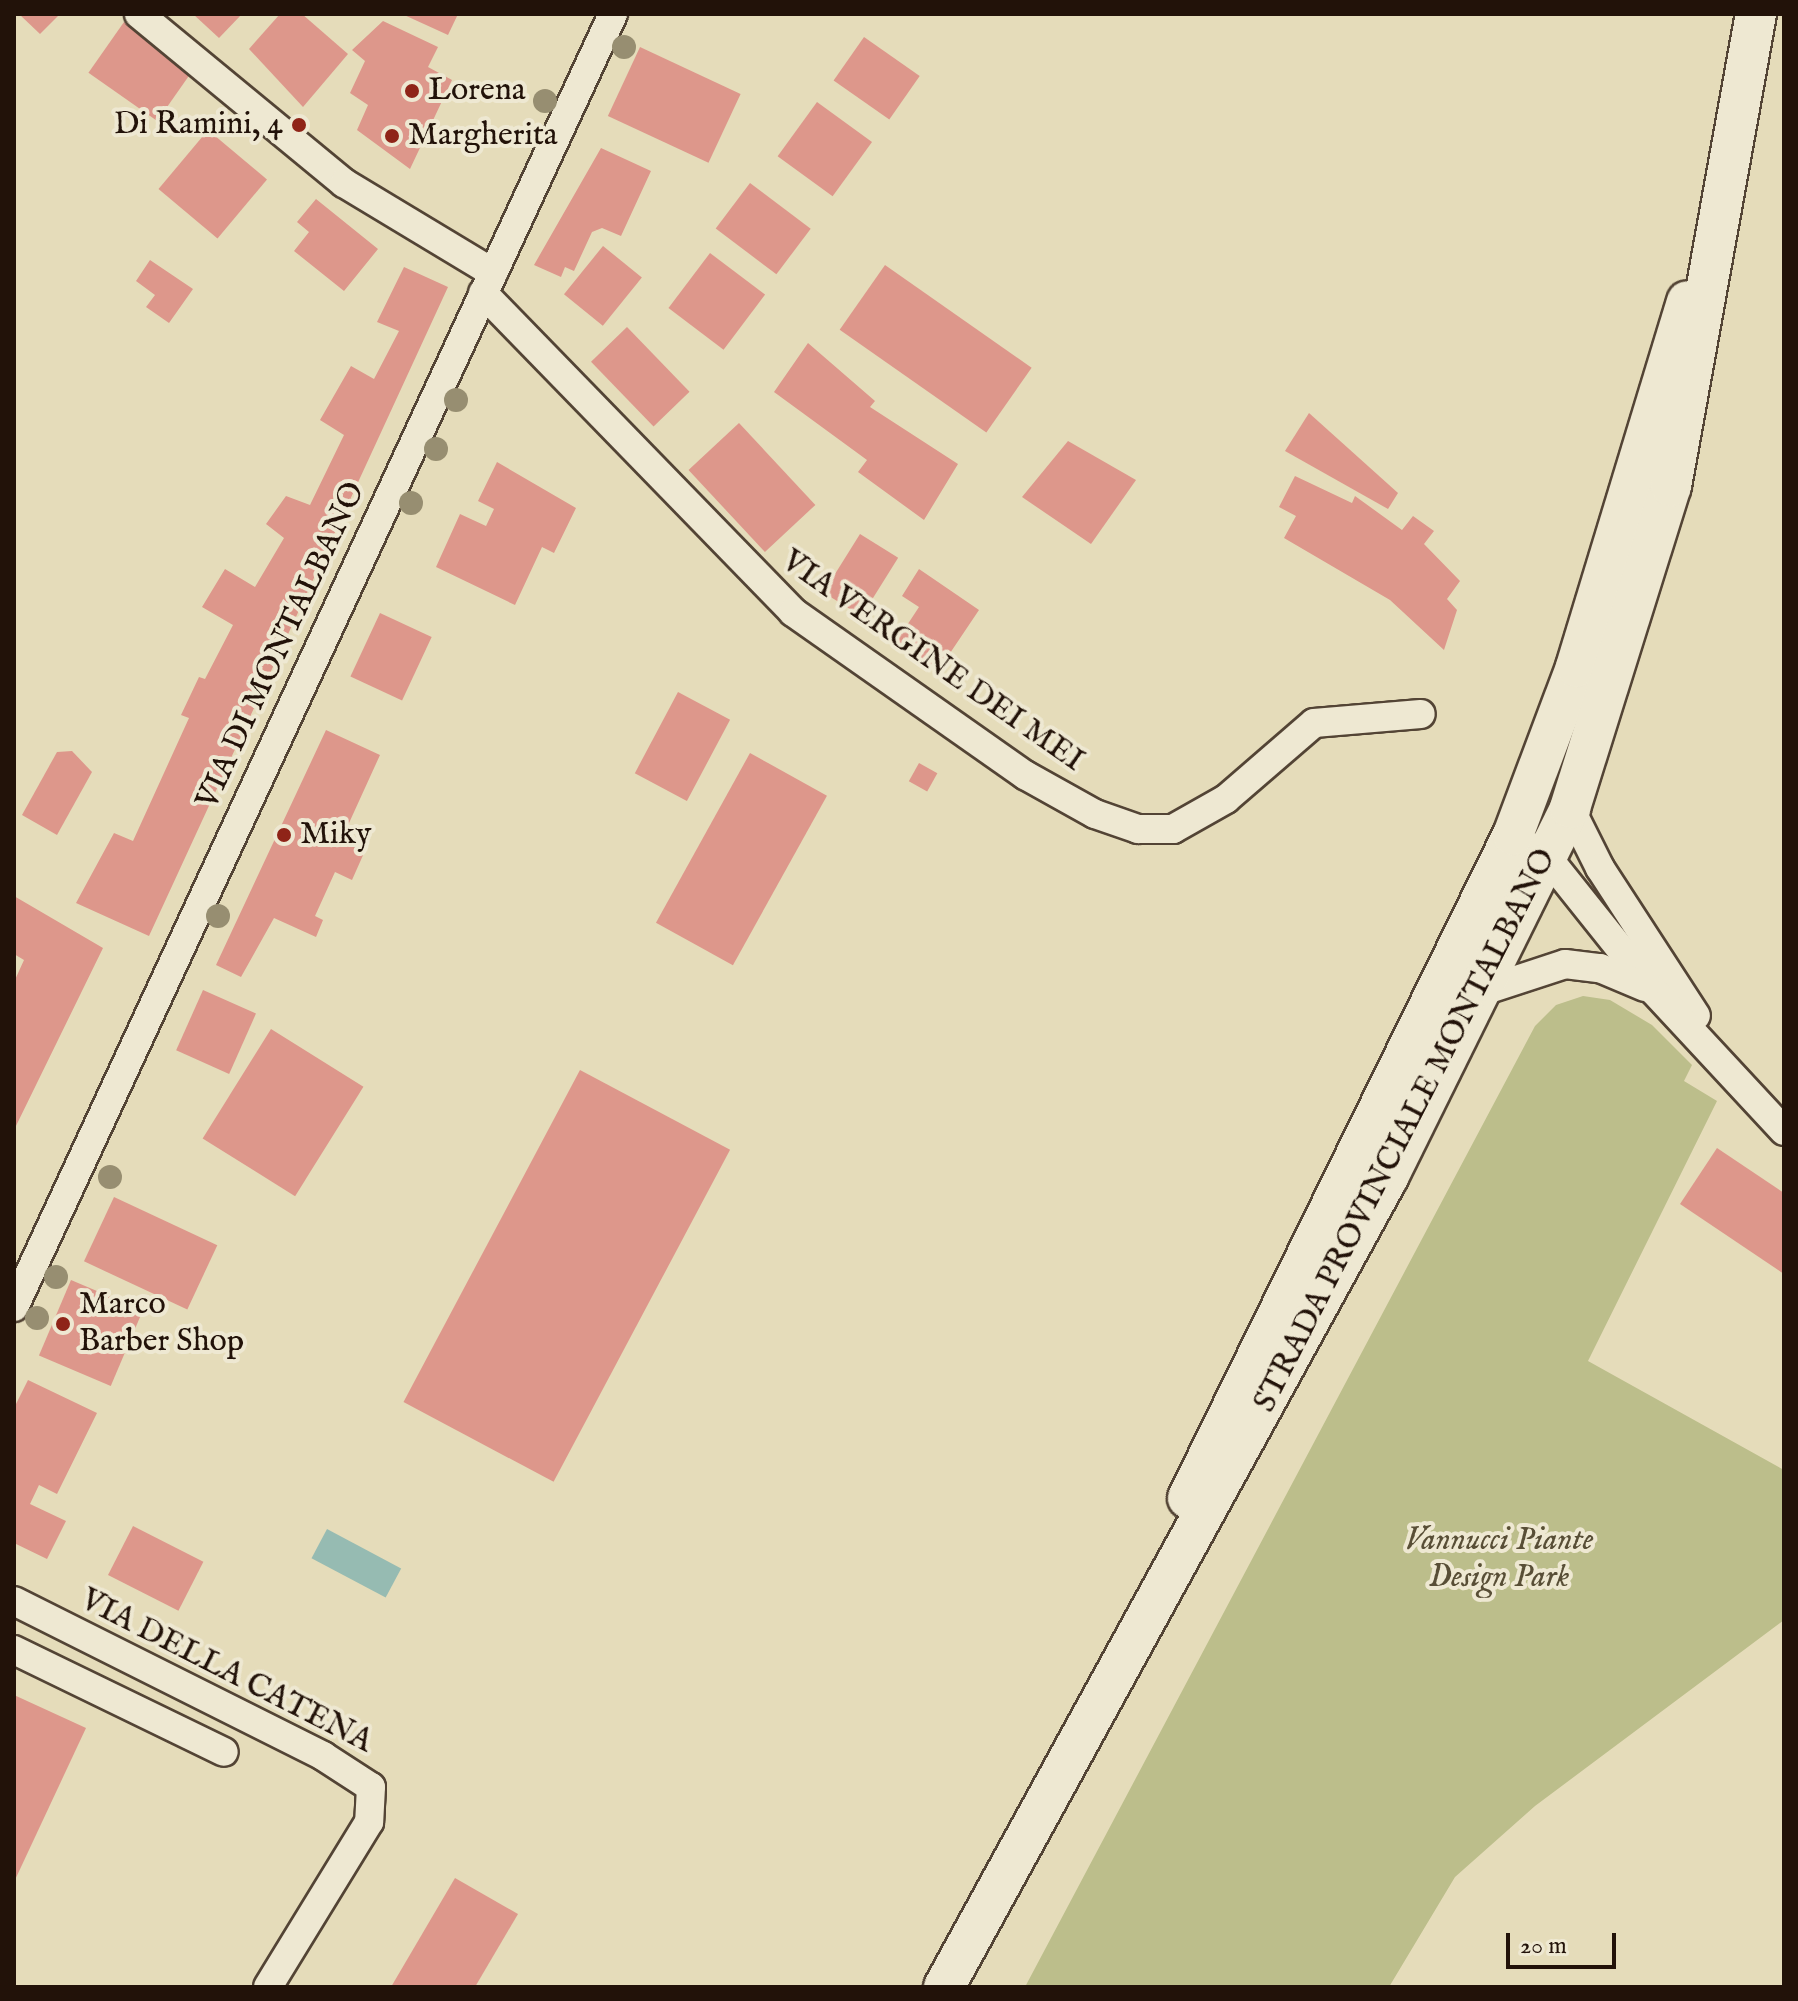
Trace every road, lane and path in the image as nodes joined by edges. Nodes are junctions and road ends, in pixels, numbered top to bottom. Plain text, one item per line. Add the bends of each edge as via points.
1 (139, 14) edge
2 (613, 14) edge
3 (1756, 14) edge
4 (1706, 267) junction
5 (488, 283) junction
6 (1421, 714) dead end
7 (1531, 791) junction
8 (1570, 808) junction
9 (1546, 861) junction
10 (1486, 990) junction
11 (1654, 991) junction
12 (1742, 1087) junction
13 (1784, 1131) edge
14 (14, 1307) edge
15 (14, 1601) edge
16 (1150, 1602) junction
17 (14, 1650) edge
18 (195, 1691) junction
19 (177, 1729) junction
20 (224, 1752) dead end
21 (268, 1987) edge
22 (944, 1987) edge

1 - 5 street, VIA VERGINE DEI MEI via 344,183
2 - 5 street, VIA DI MONTALBANO
3 - 4 main road, STRADA PROVINCIALE MONTALBANO
4 - 7 main road, STRADA PROVINCIALE MONTALBANO via 1677,327 1599,597
4 - 8 main road, STRADA PROVINCIALE MONTALBANO via 1699,352 1664,518
5 - 6 street, VIA VERGINE DEI MEI via 793,612 1025,775 1095,814 1138,829 1173,829 1226,799 1314,723
5 - 14 street, VIA DI MONTALBANO
7 - 9 street
7 - 16 main road, STRADA PROVINCIALE MONTALBANO via 1153,1572
8 - 9 main road, STRADA PROVINCIALE MONTALBANO
8 - 12 street via 1614,891
9 - 10 main road, STRADA PROVINCIALE MONTALBANO
9 - 11 street
10 - 11 street via 1565,964 1600,968
10 - 16 main road, STRADA PROVINCIALE MONTALBANO via 1172,1581
11 - 12 street
12 - 13 street
15 - 18 street, VIA DELLA CATENA
16 - 22 main road, STRADA PROVINCIALE MONTALBANO
17 - 19 street
18 - 19 street
18 - 21 street, VIA DELLA CATENA via 362,1779 375,1809
19 - 20 street

